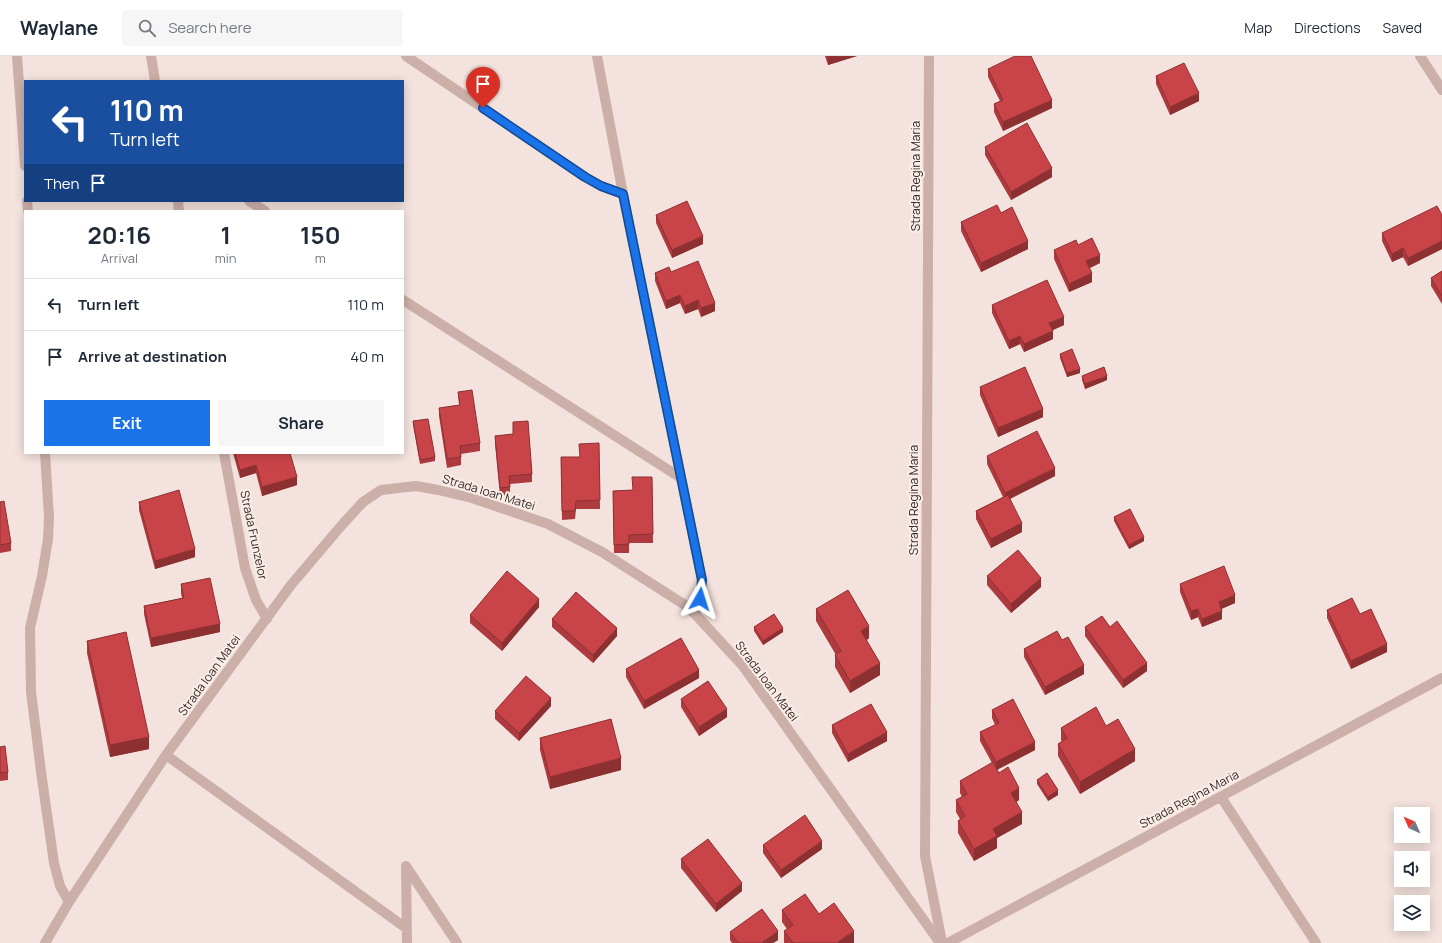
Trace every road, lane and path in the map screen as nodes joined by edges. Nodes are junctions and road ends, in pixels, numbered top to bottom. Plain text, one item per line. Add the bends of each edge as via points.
1 (17, 56) edge
2 (151, 56) edge
3 (406, 56) edge
4 (596, 56) edge
5 (929, 56) edge
6 (1420, 56) edge
7 (156, 80) edge
8 (1442, 90) edge
9 (24, 152) edge
10 (623, 194) junction
11 (251, 202) edge
12 (263, 210) edge
13 (404, 301) edge
14 (45, 454) edge
15 (224, 454) edge
16 (681, 478) junction
17 (695, 614) junction
18 (266, 619) junction
19 (1442, 678) edge
20 (166, 755) junction
21 (1222, 797) junction
22 (69, 902) junction
23 (406, 928) junction
24 (46, 942) edge
25 (406, 943) edge
26 (457, 943) edge
27 (941, 943) edge
28 (948, 943) edge
29 (1316, 943) edge

1 - 9 street
2 - 7 street
3 - 10 street via 585,177
4 - 10 street
5 - 27 street, Strada Regina Maria via 925,856
6 - 8 street
10 - 16 street
11 - 12 street
13 - 16 street
14 - 22 street via 48,539 30,628 31,692 54,863 60,886
15 - 18 street, Strada Frunzelor via 245,568 256,600
16 - 17 street via 702,580
17 - 18 street, Strada Ioan Matei via 602,552 548,524 472,498 416,486 381,490 363,502 296,579
17 - 27 street, Strada Ioan Matei via 743,666
18 - 20 street, Strada Ioan Matei
19 - 21 street, Strada Regina Maria
20 - 22 street, Strada Ioan Matei
20 - 23 street
21 - 28 street, Strada Regina Maria
21 - 29 street
22 - 24 street, Strada Ioan Matei
23 - 25 street
23 - 26 street via 406,866

